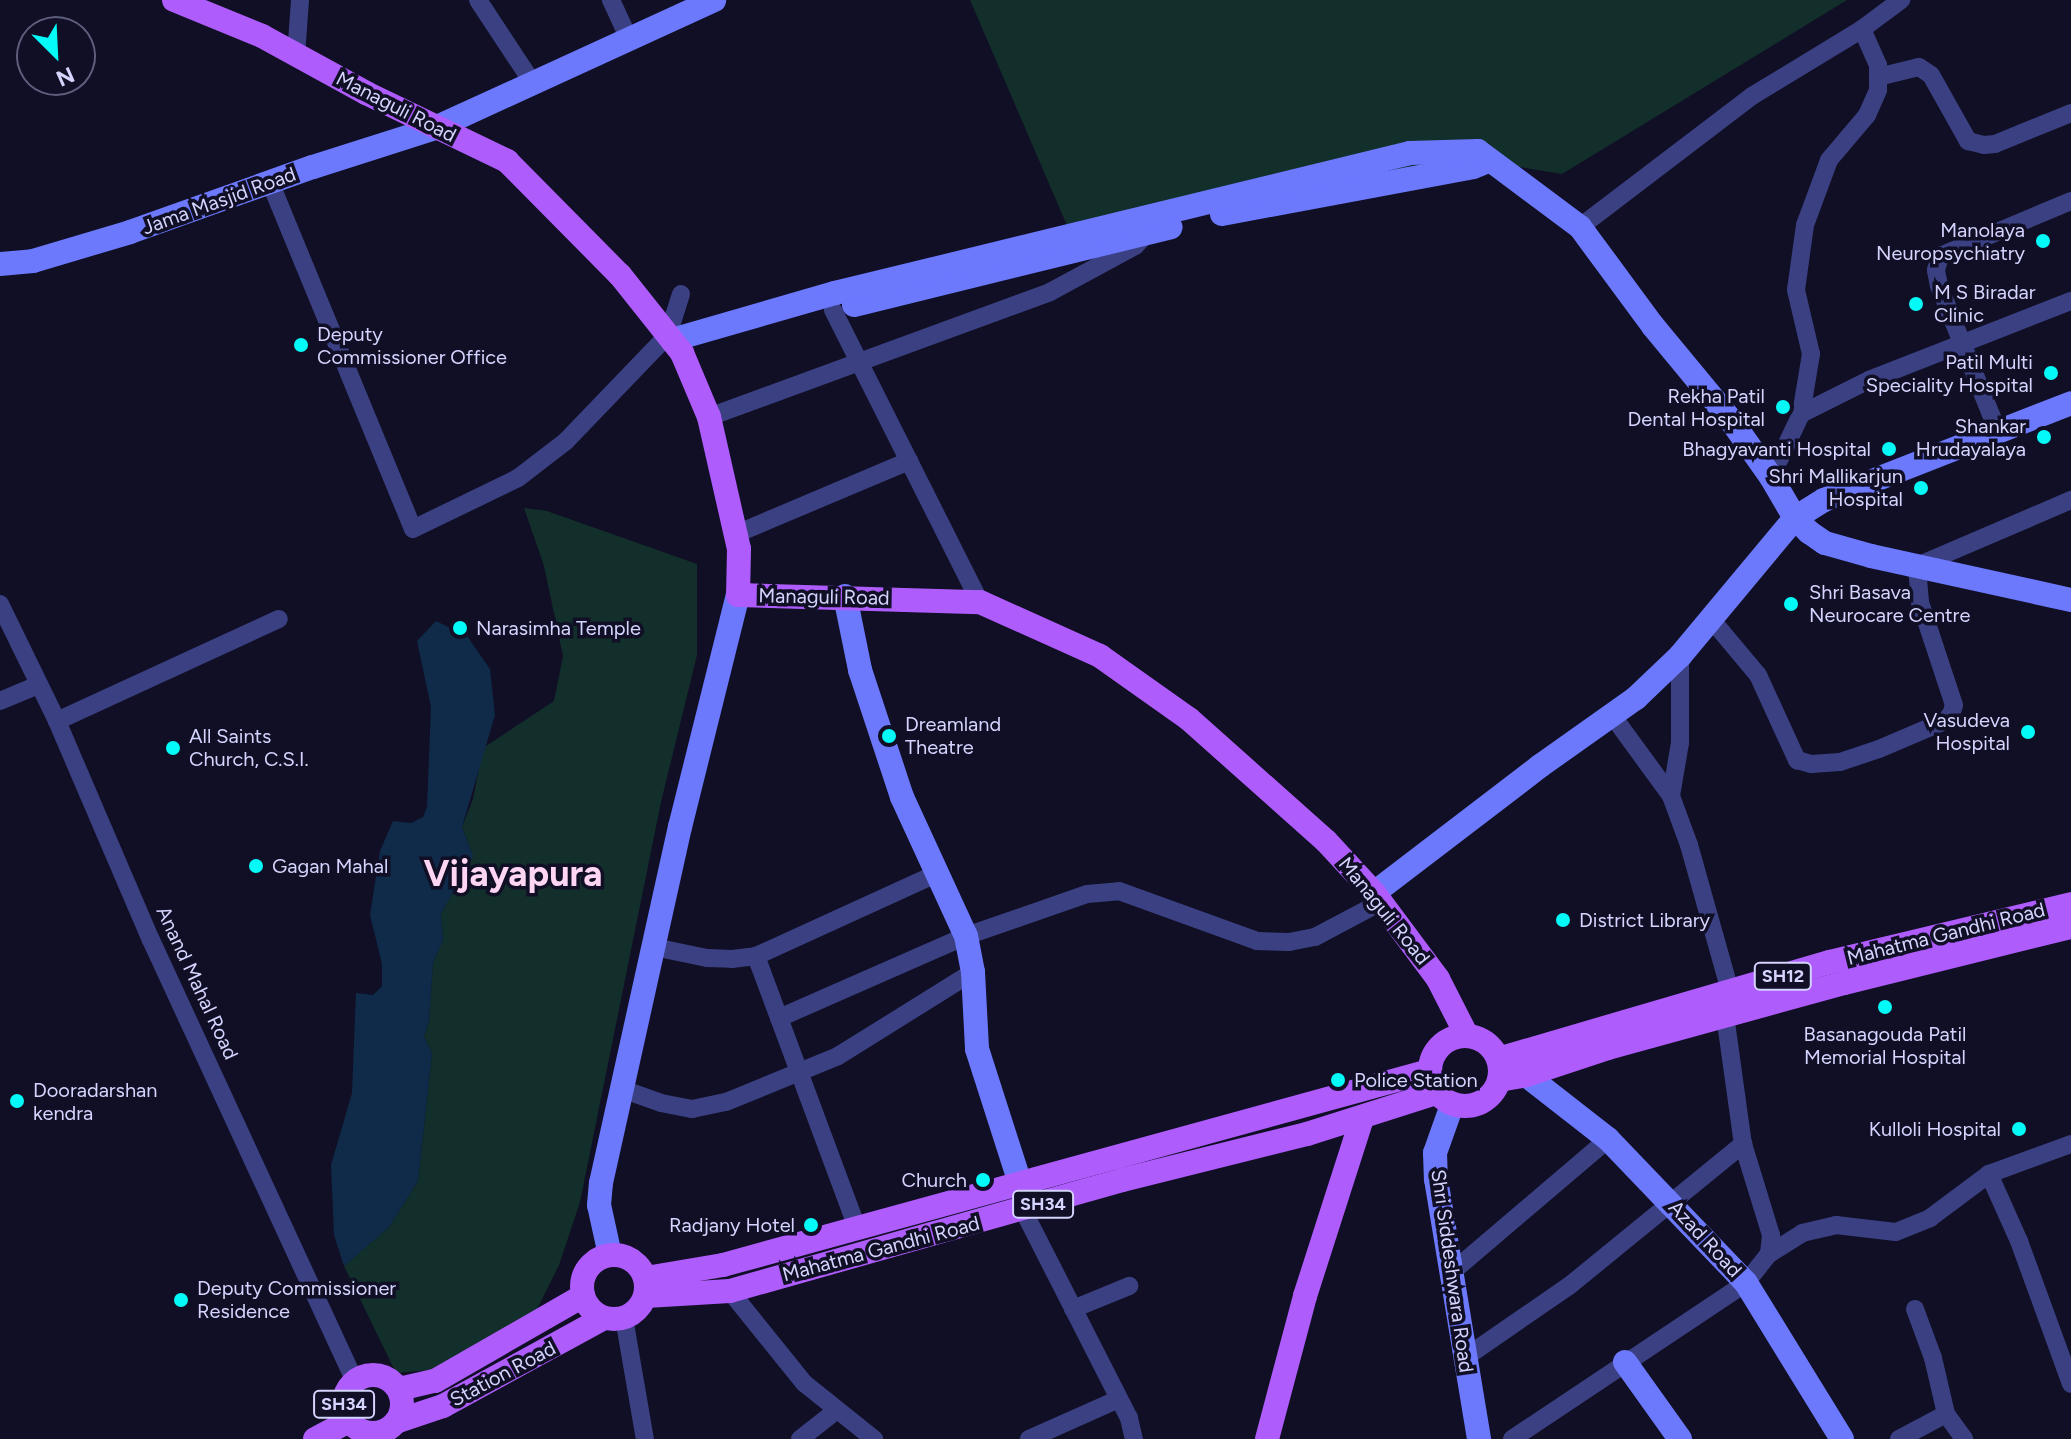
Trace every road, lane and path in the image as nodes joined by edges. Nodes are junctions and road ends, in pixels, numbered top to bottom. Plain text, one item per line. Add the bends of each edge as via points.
1 (174, 0) edge
2 (300, 0) edge
3 (478, 0) edge
4 (611, 0) edge
5 (714, 0) edge
6 (1901, 0) edge
7 (1862, 29) junction
8 (629, 39) junction
9 (296, 56) junction
10 (1878, 77) junction
11 (534, 85) junction
12 (2071, 113) edge
13 (435, 128) junction
14 (270, 182) junction
15 (2071, 201) edge
16 (1151, 223) junction
17 (1580, 227) junction
18 (0, 264) edge
19 (681, 294) dead end
20 (2071, 301) edge
21 (833, 310) junction
22 (1960, 342) junction
23 (674, 343) junction
24 (859, 363) junction
25 (2071, 403) edge
26 (1801, 414) junction
27 (709, 417) junction
28 (1998, 432) junction
29 (909, 461) junction
30 (1771, 477) junction
31 (2071, 500) edge
32 (1795, 518) junction
33 (736, 534) junction
34 (1917, 566) junction
35 (738, 595) junction
36 (845, 596) junction
37 (2071, 600) edge
38 (980, 602) junction
39 (0, 604) edge
40 (279, 619) dead end
41 (1711, 619) junction
42 (1680, 656) junction
43 (38, 685) junction
44 (0, 701) edge
45 (1612, 715) junction
46 (57, 721) junction
47 (1671, 796) junction
48 (938, 873) junction
49 (1378, 898) junction
50 (2071, 904) edge
51 (2071, 927) edge
52 (966, 936) junction
53 (654, 947) junction
54 (756, 956) junction
55 (973, 972) junction
56 (1728, 1003) junction
57 (779, 1018) junction
58 (1467, 1036) junction
59 (1499, 1069) junction
60 (797, 1075) junction
61 (1526, 1075) junction
62 (622, 1089) junction
63 (1439, 1090) junction
64 (1362, 1118) junction
65 (1608, 1139) junction
66 (1743, 1144) junction
67 (2071, 1144) edge
68 (1989, 1174) junction
69 (1020, 1183) junction
70 (1672, 1204) junction
71 (1023, 1210) junction
72 (857, 1228) junction
73 (1769, 1254) junction
74 (610, 1255) junction
75 (1452, 1272) junction
76 (1746, 1283) junction
77 (1129, 1286) dead end
78 (646, 1287) junction
79 (730, 1291) junction
80 (583, 1296) junction
81 (1073, 1309) junction
82 (1915, 1309) dead end
83 (614, 1318) junction
84 (1463, 1359) junction
85 (1625, 1362) junction
86 (355, 1381) junction
87 (2071, 1384) edge
88 (399, 1389) junction
89 (1119, 1399) junction
90 (837, 1410) junction
91 (1946, 1414) junction
92 (398, 1421) junction
93 (359, 1431) edge
94 (869, 1438) edge
95 (315, 1439) edge
96 (645, 1439) edge
97 (800, 1439) edge
98 (1029, 1439) edge
99 (1134, 1439) edge
100 (1267, 1439) edge
101 (1479, 1439) edge
102 (1512, 1439) edge
103 (1680, 1439) edge
104 (1842, 1439) edge
105 (1899, 1439) edge
106 (1964, 1439) edge

1 - 9 main road, Managuli Road
2 - 9 street
3 - 11 street
4 - 8 street
5 - 8 street, Jama Masjid Road
6 - 7 street
7 - 10 street
7 - 17 street via 1752,96
8 - 11 street, Jama Masjid Road
9 - 13 main road, Managuli Road
10 - 12 street via 1919,67 1931,75 1968,141 1984,145
10 - 26 street via 1867,115 1829,160 1805,225 1796,290 1811,354
11 - 13 street, Jama Masjid Road
13 - 14 street, Jama Masjid Road
13 - 23 main road, Managuli Road via 507,161 620,275
14 - 18 street, Jama Masjid Road via 116,236 33,261
14 - 23 street via 413,529 541,462
15 - 22 street via 1940,256 1939,286
16 - 17 street via 1410,153 1478,151
16 - 21 street
16 - 23 street via 835,293
16 - 24 street via 1135,246 1067,284
17 - 30 street
19 - 23 street
20 - 22 street
21 - 23 street
21 - 24 street
22 - 26 street
22 - 28 street
23 - 27 main road, Managuli Road
24 - 27 street
24 - 29 street
25 - 28 street
26 - 30 street
27 - 33 main road, Managuli Road
28 - 32 street via 1824,500
29 - 33 street
29 - 38 street
30 - 32 street
31 - 34 street
32 - 34 street via 1825,543
32 - 41 street
33 - 35 main road, Managuli Road
34 - 37 street
34 - 41 street via 1920,602 1951,696 1951,715 1840,762 1811,764 1792,754 1758,675
35 - 36 main road, Managuli Road
35 - 53 street
36 - 38 main road, Managuli Road
36 - 48 street via 865,685 902,797
38 - 49 main road, Managuli Road via 1100,656 1189,719 1326,841
39 - 43 street, Anand Mahal Road
40 - 46 street
41 - 42 street
42 - 45 street
42 - 47 street via 1683,698
43 - 44 street
43 - 46 street, Anand Mahal Road
45 - 47 street
45 - 49 street
46 - 86 street, Anand Mahal Road via 151,940
47 - 56 street via 1689,845
48 - 52 street
48 - 54 street
49 - 52 street via 1315,937 1289,942 1257,941 1119,891 1103,890
49 - 58 main road, Managuli Road via 1438,979
50 - 56 main road, Mahatma Gandhi Road / SH12 via 1830,962
51 - 56 main road, Mahatma Gandhi Road / SH12
52 - 55 street
52 - 57 street
53 - 54 street via 707,958
53 - 62 street
54 - 57 street
55 - 60 street via 838,1056
55 - 69 street via 977,1049
56 - 59 main road, Mahatma Gandhi Road / SH12
56 - 61 main road, Mahatma Gandhi Road / SH12
56 - 66 street
57 - 60 street
58 - 59 main road via 1491,1047
58 - 63 main road via 1440,1045
59 - 61 main road, Mahatma Gandhi Road / SH12
59 - 63 main road, SH34 via 1495,1089 1481,1103 1462,1107
60 - 62 street via 692,1109
60 - 72 street
61 - 65 street, Azad Road
62 - 74 street via 599,1205
63 - 64 main road, Mahatma Gandhi Road / SH34
63 - 69 main road, Mahatma Gandhi Road / SH34
63 - 75 street, Shri Siddeshwara Road via 1435,1153
64 - 71 main road, Mahatma Gandhi Road / SH34
64 - 100 main road via 1305,1296
65 - 70 street, Azad Road
65 - 75 street
66 - 70 street
66 - 73 street via 1771,1235
67 - 68 street
68 - 73 street via 1930,1218 1896,1232 1836,1225 1802,1233
68 - 87 street
69 - 72 main road, Mahatma Gandhi Road / SH34
70 - 76 street, Azad Road
70 - 84 street via 1569,1286
71 - 79 main road, Mahatma Gandhi Road / SH34
71 - 81 street
72 - 78 main road, Mahatma Gandhi Road / SH34
73 - 76 street
74 - 78 main road via 633,1260
74 - 80 main road via 584,1274
75 - 84 street, Shri Siddeshwara Road
76 - 85 street
76 - 104 street, Azad Road
77 - 81 street
78 - 79 main road, Mahatma Gandhi Road / SH34
78 - 83 main road, SH34 via 634,1314
79 - 90 street via 804,1383
80 - 83 main road via 588,1306
80 - 88 main road, Station Road / SH34 via 435,1381
81 - 89 street
82 - 91 street
83 - 92 main road, Station Road / SH34 via 443,1406
83 - 96 street
84 - 101 street, Shri Siddeshwara Road
85 - 102 street
85 - 103 street
86 - 88 main road, SH34 via 370,1375 386,1377
86 - 93 main road, SH34 via 344,1407
88 - 92 main road, SH34 via 403,1405
89 - 98 street
89 - 99 street
90 - 94 street
90 - 97 street
91 - 105 street
91 - 106 street
92 - 93 main road, SH34 via 385,1431
93 - 95 main road, SH34

